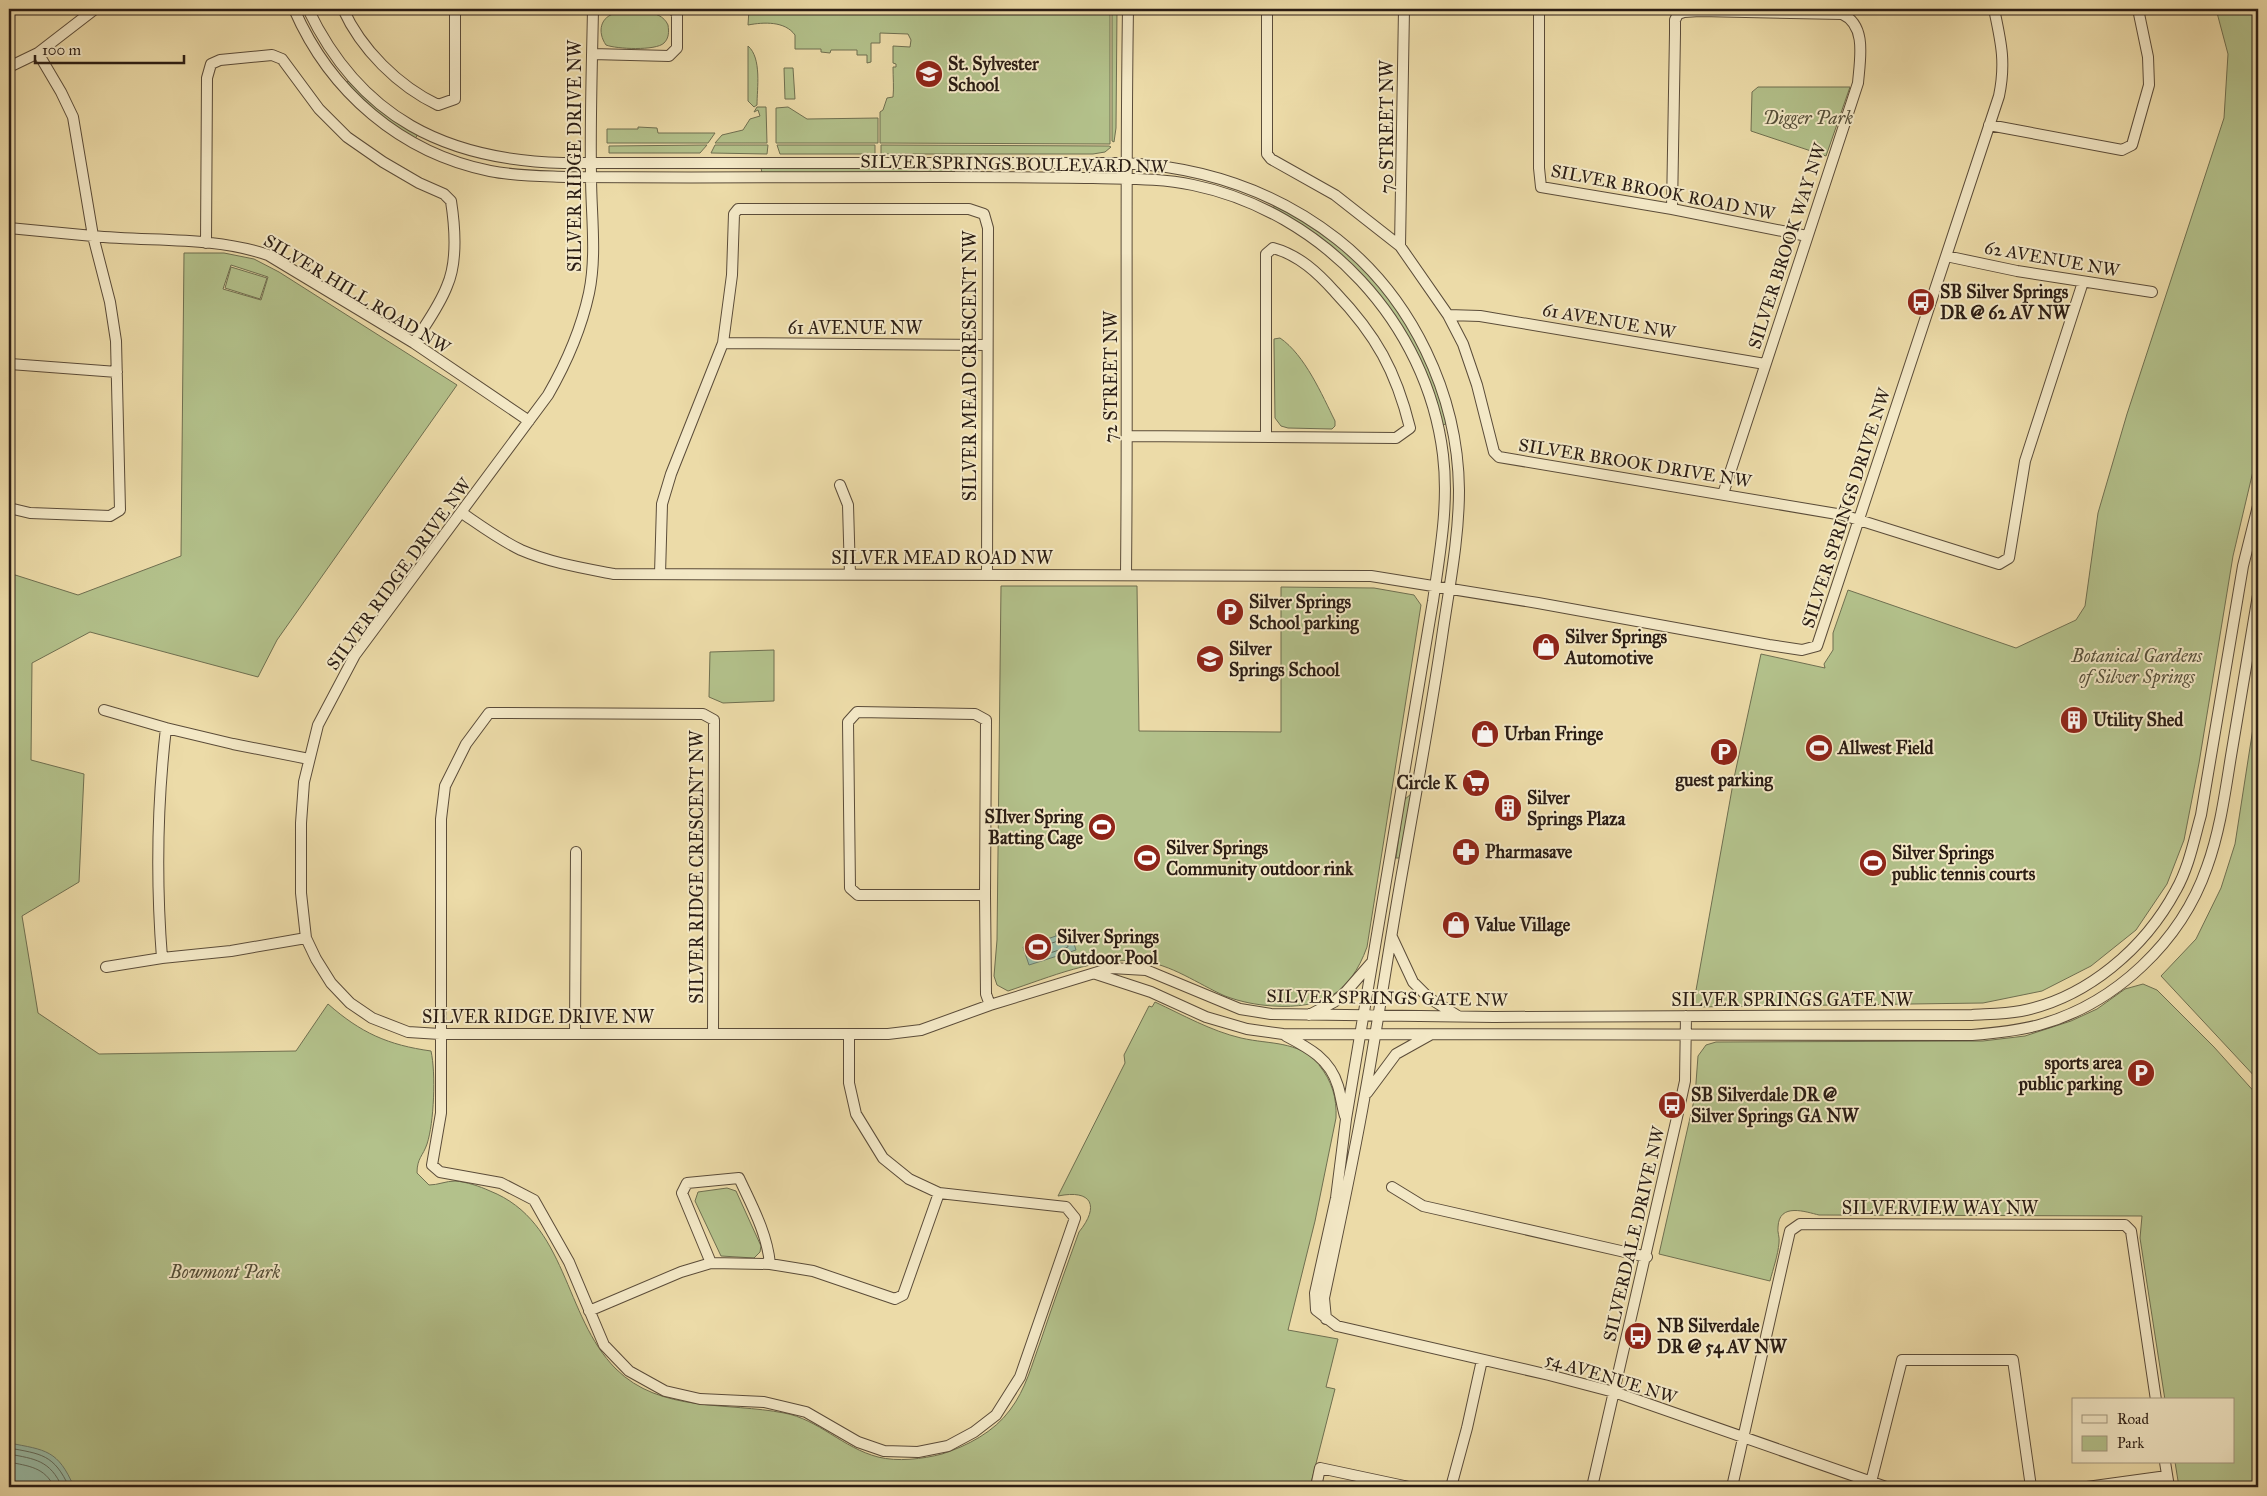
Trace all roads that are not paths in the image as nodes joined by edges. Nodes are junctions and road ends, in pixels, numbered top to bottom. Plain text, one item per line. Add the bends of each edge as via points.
1 (95, 9) edge
2 (294, 9) edge
3 (308, 9) edge
4 (343, 9) edge
5 (455, 9) edge
6 (593, 9) edge
7 (673, 9) edge
8 (1128, 9) edge
9 (1267, 9) edge
10 (1404, 9) edge
11 (1539, 9) edge
12 (1994, 9) edge
13 (2138, 9) edge
14 (38, 54) junction
15 (592, 54) junction
16 (9, 67) edge
17 (1989, 125) junction
18 (591, 163) junction
19 (1126, 163) junction
20 (590, 177) junction
21 (1126, 178) junction
22 (1672, 209) junction
23 (9, 228) edge
24 (93, 236) junction
25 (1807, 236) junction
26 (206, 243) junction
27 (1400, 246) junction
28 (1946, 256) junction
29 (2083, 282) junction
30 (2152, 292) dead end
31 (1448, 315) junction
32 (723, 343) junction
33 (414, 344) junction
34 (987, 345) junction
35 (10, 364) dead end
36 (1765, 364) junction
37 (117, 372) junction
38 (529, 421) junction
39 (1128, 436) junction
40 (1266, 437) junction
41 (840, 485) dead end
42 (1724, 494) junction
43 (2258, 506) edge
44 (9, 508) edge
45 (462, 512) junction
46 (1858, 520) junction
47 (660, 574) junction
48 (850, 574) junction
49 (987, 574) junction
50 (1126, 575) junction
51 (1435, 586) junction
52 (1449, 588) junction
53 (2258, 595) edge
54 (104, 710) dead end
55 (166, 728) junction
56 (309, 758) junction
57 (576, 852) dead end
58 (985, 895) junction
59 (1392, 937) junction
60 (306, 938) junction
61 (162, 958) junction
62 (1372, 961) junction
63 (106, 967) dead end
64 (1096, 974) junction
65 (990, 1005) junction
66 (1308, 1015) junction
67 (1363, 1016) junction
68 (1378, 1016) junction
69 (1459, 1016) junction
70 (1686, 1016) junction
71 (440, 1034) junction
72 (575, 1034) junction
73 (713, 1034) junction
74 (849, 1034) junction
75 (1283, 1034) junction
76 (1360, 1034) junction
77 (1375, 1034) junction
78 (1430, 1034) junction
79 (1687, 1036) junction
80 (1365, 1096) junction
81 (1346, 1119) junction
82 (1392, 1187) dead end
83 (939, 1193) junction
84 (1647, 1257) junction
85 (711, 1263) junction
86 (770, 1264) junction
87 (589, 1311) junction
88 (1325, 1318) junction
89 (1482, 1360) junction
90 (1614, 1392) junction
91 (2156, 1398) edge
92 (1744, 1439) junction
93 (2166, 1464) edge
94 (2167, 1476) junction
95 (1871, 1482) junction
96 (1316, 1487) edge
97 (1409, 1487) edge
98 (1451, 1487) edge
99 (1592, 1487) edge
100 (1732, 1487) edge
101 (1886, 1487) edge
102 (2031, 1487) edge
103 (2087, 1487) edge
104 (2169, 1487) edge

1 - 14 street
2 - 20 street, SILVER SPRINGS BOULEVARD NW via 317,54 346,91 373,117 410,141 460,163 490,171
3 - 18 street, SILVER SPRINGS BOULEVARD NW via 325,42 353,79 403,122 465,150 509,160
4 - 5 street via 363,42 384,66 418,95 438,105 455,99
6 - 15 street, SILVER RIDGE DRIVE NW
7 - 15 street via 678,14 677,48 669,56
8 - 19 street, 72 STREET NW
9 - 27 street, SILVER BROOK DRIVE NW via 1266,154 1335,195
10 - 27 street, 70 STREET NW
11 - 22 street, SILVER BROOK ROAD NW via 1541,187
12 - 17 street, SILVER SPRINGS DRIVE NW via 2004,54 2002,80
13 - 17 street via 2148,57 2149,85 2132,145 2122,150
14 - 16 street
14 - 24 street via 73,117
15 - 18 street, SILVER RIDGE DRIVE NW
17 - 28 street, SILVER SPRINGS DRIVE NW
18 - 19 street, SILVER SPRINGS BOULEVARD NW
18 - 20 street, SILVER RIDGE DRIVE NW
19 - 21 street, 72 STREET NW
19 - 52 street, SILVER SPRINGS BOULEVARD NW via 1197,171 1240,183 1277,199 1312,220 1351,250 1391,294 1407,317 1436,374 1456,448 1458,520
20 - 21 street, SILVER SPRINGS BOULEVARD NW
20 - 38 street, SILVER RIDGE DRIVE NW via 593,261 590,292 567,361
21 - 39 street, 72 STREET NW
21 - 51 street, SILVER SPRINGS BOULEVARD NW via 1191,185 1228,194 1264,208 1328,249 1379,302 1422,374 1441,439 1444,516
22 - 25 street, SILVER BROOK ROAD NW
22 - 25 street, SILVER BROOK WAY NW via 1678,14 1842,14 1857,24 1860,46 1858,83
23 - 24 street, SILVER HILL ROAD NW
24 - 26 street, SILVER HILL ROAD NW
24 - 37 street via 110,302
25 - 36 street, SILVER BROOK WAY NW
26 - 33 street, SILVER HILL ROAD NW via 248,248 268,255
26 - 33 street via 207,78 211,64 220,60 272,55 282,59 320,109 347,137 382,162 444,194 451,201 454,239 448,284
27 - 31 street, SILVER BROOK DRIVE NW
28 - 29 street, 62 AVENUE NW
28 - 46 street, SILVER SPRINGS DRIVE NW
29 - 30 street, 62 AVENUE NW
29 - 46 street, SILVER BROOK DRIVE NW via 2025,461 2009,558 1998,564
31 - 36 street, 61 AVENUE NW via 1480,316
31 - 42 street, SILVER BROOK DRIVE NW via 1463,344 1494,452 1499,458
32 - 34 street, 61 AVENUE NW
32 - 34 street, SILVER MEAD CRESCENT NW via 732,275 734,214 738,209 969,209 984,214 988,228
32 - 47 street, SILVER MEAD CRESCENT NW via 662,504
33 - 38 street, SILVER HILL ROAD NW
34 - 49 street, SILVER MEAD CRESCENT NW
35 - 37 street
36 - 42 street, SILVER BROOK WAY NW
37 - 44 street via 120,510 110,516 30,513
38 - 45 street, SILVER RIDGE DRIVE NW
39 - 40 street
39 - 50 street, 72 STREET NW
40 - 40 street via 1396,438 1410,428 1402,395 1387,362 1359,316 1315,271 1289,252 1274,248 1266,254
41 - 48 street via 848,505
42 - 46 street, SILVER BROOK DRIVE NW
43 - 70 street, SILVER SPRINGS GATE NW via 2243,566 2201,815 2191,855 2161,914 2116,965 2059,999 2022,1010 1972,1015
45 - 47 street, SILVER MEAD ROAD NW via 521,550 564,564 614,574
45 - 56 street, SILVER RIDGE DRIVE NW via 355,655 318,725
46 - 52 street, SILVER SPRINGS DRIVE NW via 1817,646 1802,650
47 - 48 street, SILVER MEAD ROAD NW
48 - 49 street, SILVER MEAD ROAD NW
49 - 50 street, SILVER MEAD ROAD NW
50 - 51 street, SILVER MEAD ROAD NW via 1371,576
51 - 52 street, SILVER SPRINGS DRIVE NW
51 - 62 street, SILVER SPRINGS BOULEVARD NW
52 - 59 street, SILVER SPRINGS BOULEVARD NW
53 - 79 street, SILVER SPRINGS GATE NW via 2222,814 2207,868 2192,901 2172,932 2155,954 2131,976 2074,1012 2007,1032 1962,1036
54 - 55 street
55 - 56 street
55 - 61 street via 160,779 158,898
56 - 60 street, SILVER RIDGE DRIVE NW via 301,822 301,893
57 - 72 street
58 - 58 street via 986,720 975,714 856,712 848,722 850,888 858,895
58 - 65 street via 986,994
59 - 68 street, SILVER SPRINGS BOULEVARD NW
59 - 69 street via 1413,982 1429,998
60 - 61 street via 231,951
60 - 71 street, SILVER RIDGE DRIVE NW via 331,983 350,1004 372,1018 408,1032
61 - 63 street
62 - 66 street via 1344,994
62 - 67 street, SILVER SPRINGS BOULEVARD NW
64 - 65 street, SILVER RIDGE DRIVE NW
64 - 66 street, SILVER SPRINGS GATE NW via 1111,968 1146,970 1240,1009
64 - 75 street, SILVER SPRINGS GATE NW via 1151,992 1206,1017 1247,1030
65 - 74 street, SILVER RIDGE DRIVE NW via 920,1030
66 - 67 street, SILVER SPRINGS GATE NW
67 - 68 street, SILVER SPRINGS GATE NW
67 - 76 street, SILVER SPRINGS BOULEVARD NW
68 - 69 street, SILVER SPRINGS GATE NW
68 - 77 street, SILVER SPRINGS BOULEVARD NW
69 - 70 street, SILVER SPRINGS GATE NW
70 - 79 street, SILVERDALE DRIVE NW
71 - 72 street, SILVER RIDGE DRIVE NW
71 - 73 street, SILVER RIDGE CRESCENT NW via 441,819 445,786 466,744 489,713 703,714 714,720
71 - 87 street via 441,1113 432,1165 440,1172 502,1183 534,1200 569,1262
72 - 73 street, SILVER RIDGE DRIVE NW
73 - 74 street, SILVER RIDGE DRIVE NW
74 - 83 street via 849,1084 856,1114 866,1133 884,1158 909,1179
75 - 76 street, SILVER SPRINGS GATE NW
75 - 81 street via 1314,1051 1325,1062 1338,1086
76 - 77 street, SILVER SPRINGS GATE NW
76 - 81 street, SILVER SPRINGS BOULEVARD NW
77 - 78 street, SILVER SPRINGS GATE NW
77 - 80 street, SILVER SPRINGS BOULEVARD NW
78 - 79 street, SILVER SPRINGS GATE NW
78 - 80 street via 1396,1054
79 - 84 street, SILVERDALE DRIVE NW via 1685,1081
80 - 88 street, SILVER SPRINGS BOULEVARD NW via 1324,1298
81 - 88 street, SILVER SPRINGS BOULEVARD NW via 1336,1198 1315,1294 1316,1310
82 - 84 street via 1422,1206
83 - 86 street via 904,1295 895,1299 813,1271
83 - 87 street via 1066,1207 1075,1218 1020,1376 996,1415 948,1446 918,1452 884,1451 858,1442 806,1412 764,1402 700,1399 665,1391 629,1371 604,1345
84 - 90 street, SILVERDALE DRIVE NW
85 - 86 street
85 - 86 street via 682,1193 687,1183 738,1178 761,1225
85 - 87 street via 681,1272
88 - 89 street, 54 AVENUE NW via 1337,1326
89 - 90 street, 54 AVENUE NW
89 - 98 street
90 - 92 street, 54 AVENUE NW
90 - 99 street, SILVERDALE DRIVE NW
91 - 92 street, SILVERVIEW WAY NW via 2131,1231 2125,1225 1800,1224 1790,1231
92 - 95 street, 54 AVENUE NW
92 - 100 street, SILVERVIEW WAY NW
93 - 94 street
94 - 103 street
94 - 104 street
95 - 101 street, 54 AVENUE NW
95 - 102 street via 1902,1360 2013,1360
96 - 97 street via 1320,1468

